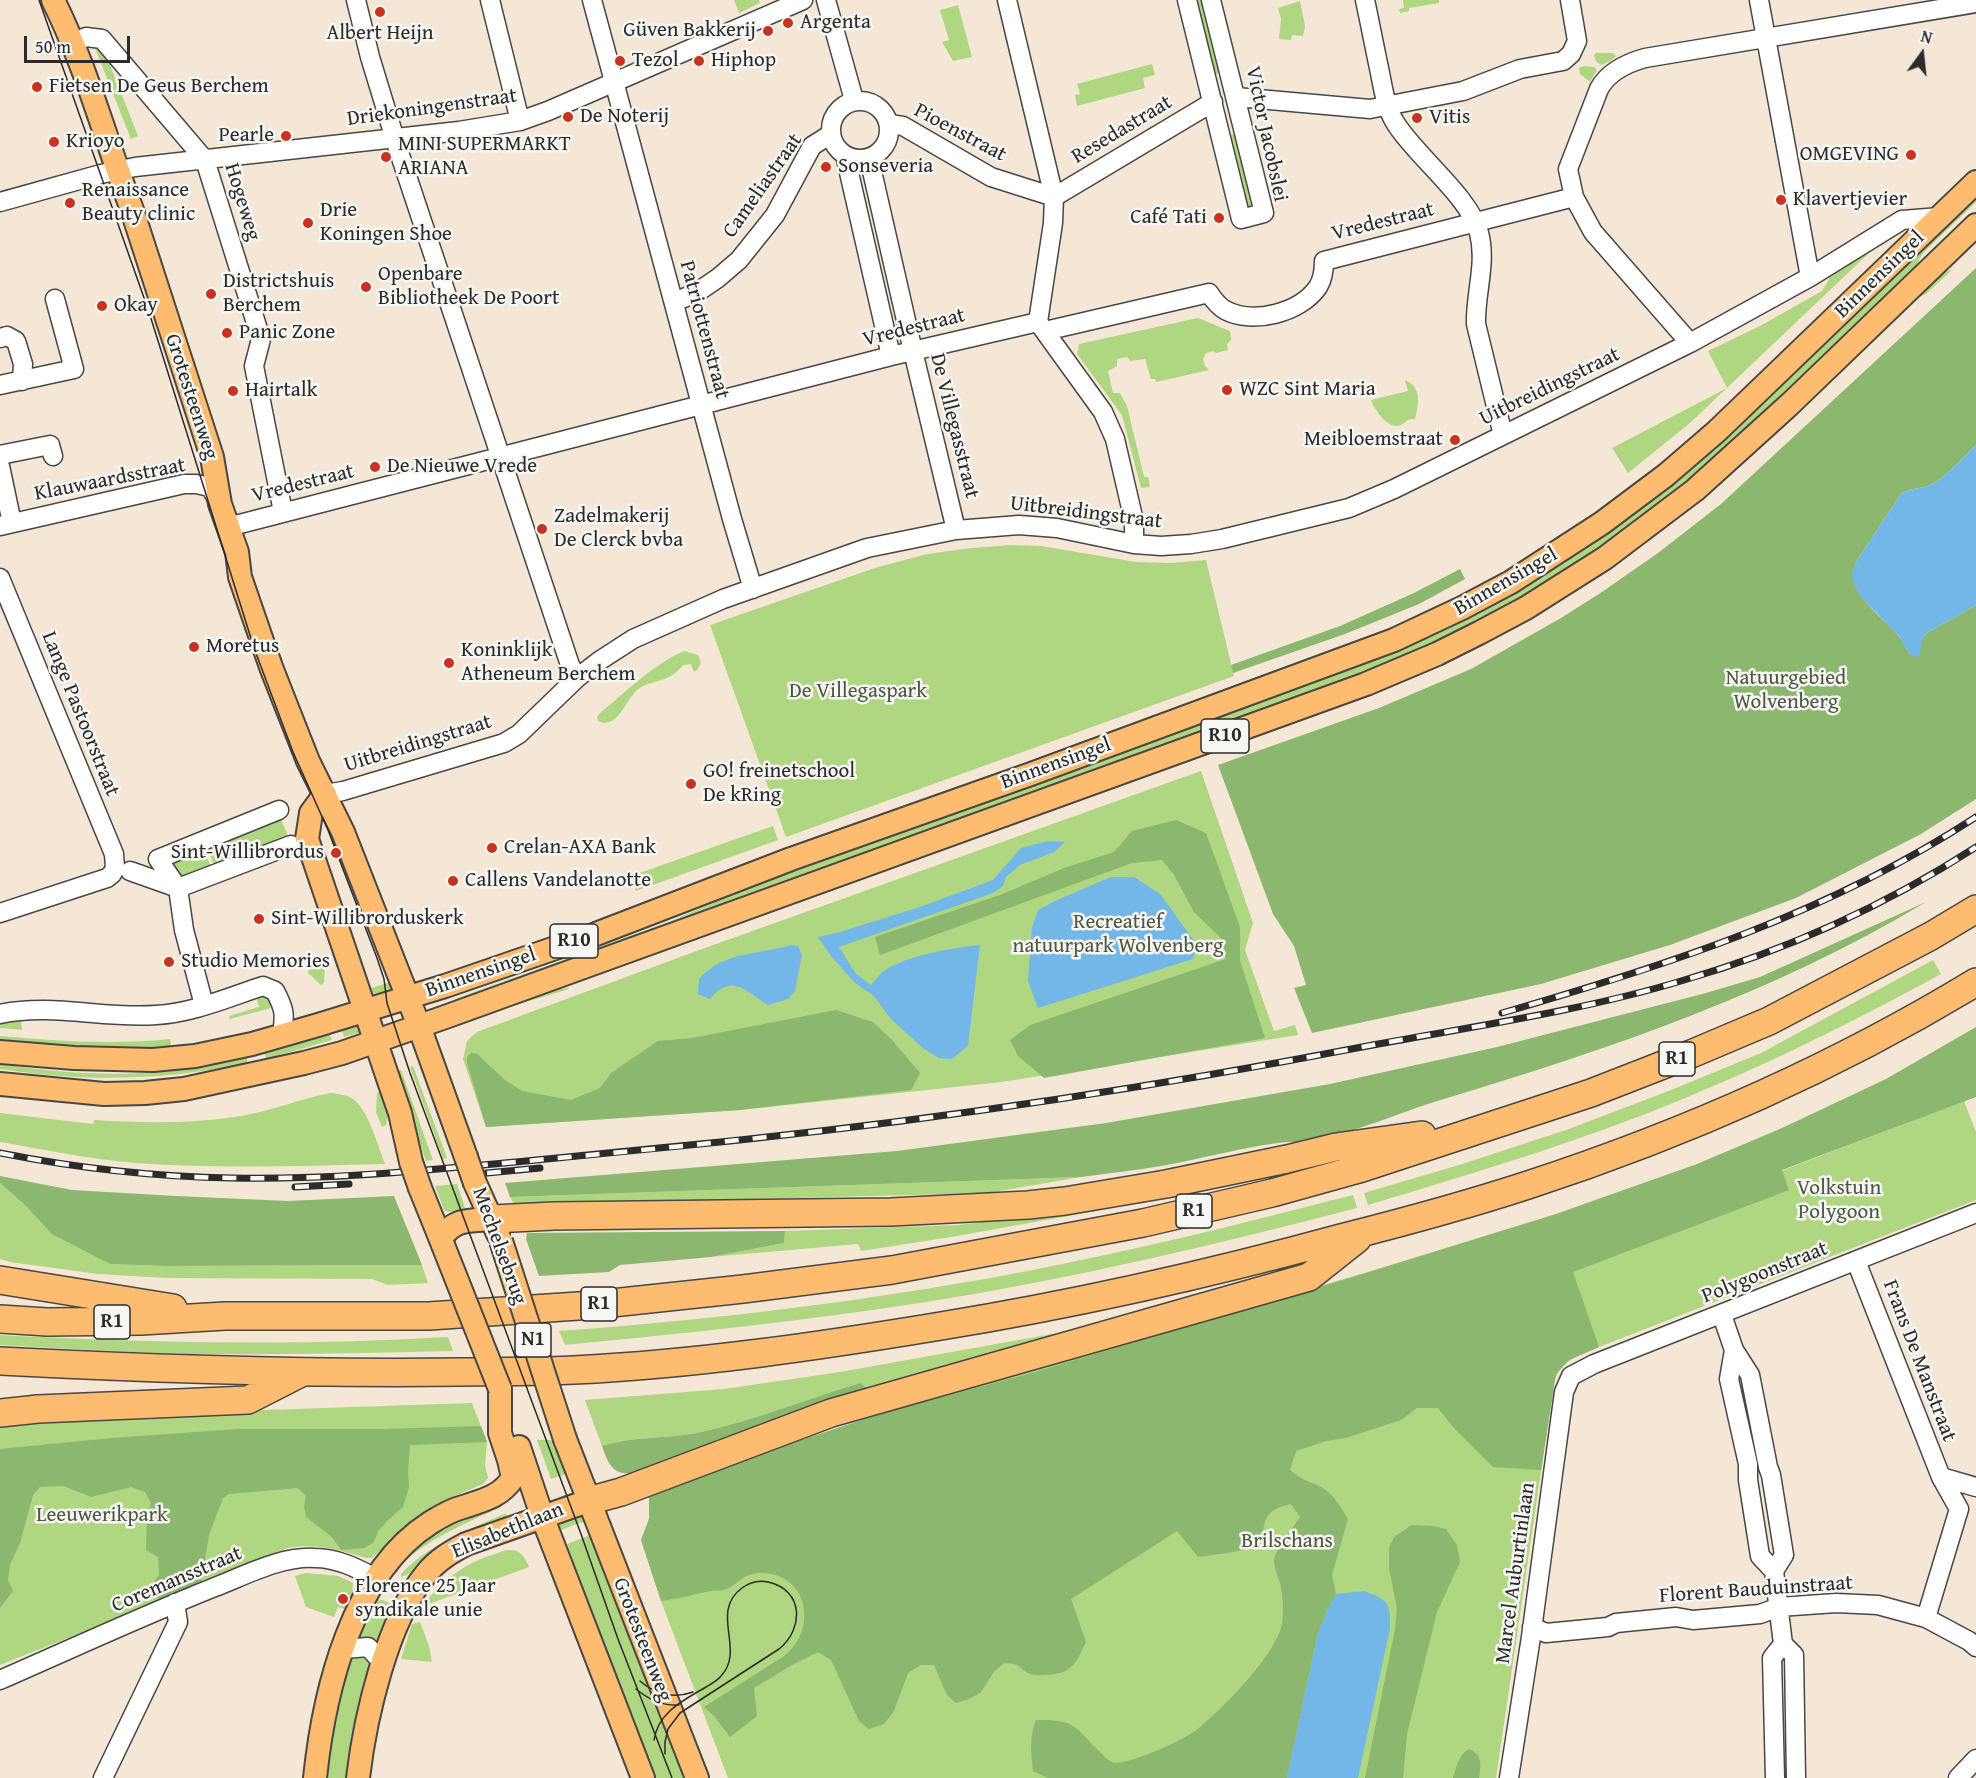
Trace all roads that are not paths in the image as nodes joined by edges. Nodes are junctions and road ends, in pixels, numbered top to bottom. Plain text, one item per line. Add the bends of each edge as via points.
1 (53, 0) edge
2 (356, 0) edge
3 (490, 0) edge
4 (592, 0) edge
5 (803, 0) edge
6 (826, 0) edge
7 (1007, 0) edge
8 (1187, 0) edge
9 (1211, 0) edge
10 (1365, 0) edge
11 (1570, 0) edge
12 (1760, 0) edge
13 (1976, 3) edge
14 (1897, 8) edge
15 (1766, 38) junction
16 (72, 43) junction
17 (615, 82) junction
18 (1236, 97) junction
19 (854, 100) junction
20 (1213, 102) junction
21 (1386, 105) junction
22 (520, 121) junction
23 (889, 124) junction
24 (831, 132) junction
25 (395, 138) junction
26 (845, 155) junction
27 (869, 158) junction
28 (206, 160) junction
29 (126, 168) junction
30 (1976, 182) edge
31 (1054, 197) junction
32 (1574, 197) junction
33 (0, 202) edge
34 (1940, 217) junction
35 (1475, 222) junction
36 (1976, 225) edge
37 (1810, 277) junction
38 (55, 299) dead end
39 (674, 302) junction
40 (1042, 326) junction
41 (0, 338) edge
42 (1690, 343) junction
43 (913, 351) junction
44 (891, 356) junction
45 (22, 381) junction
46 (0, 386) edge
47 (702, 405) junction
48 (1503, 435) junction
49 (0, 454) edge
50 (53, 456) dead end
51 (501, 458) junction
52 (0, 466) edge
53 (220, 504) junction
54 (283, 512) junction
55 (6, 524) edge
56 (228, 527) junction
57 (956, 530) junction
58 (1134, 544) junction
59 (0, 578) edge
60 (753, 589) junction
61 (578, 678) junction
62 (325, 794) junction
63 (279, 810) dead end
64 (291, 845) dead end
65 (158, 859) junction
66 (122, 870) junction
67 (178, 888) junction
68 (1976, 909) edge
69 (0, 913) edge
70 (1976, 982) edge
71 (408, 997) junction
72 (204, 1005) junction
73 (365, 1010) junction
74 (0, 1014) edge
75 (419, 1026) junction
76 (282, 1035) junction
77 (374, 1041) junction
78 (252, 1044) junction
79 (0, 1050) edge
80 (256, 1074) junction
81 (0, 1084) edge
82 (1489, 1126) junction
83 (1976, 1213) edge
84 (496, 1230) junction
85 (1366, 1232) junction
86 (442, 1242) junction
87 (1856, 1262) junction
88 (0, 1280) edge
89 (1722, 1315) junction
90 (225, 1316) junction
91 (0, 1319) edge
92 (0, 1361) edge
93 (303, 1373) junction
94 (1571, 1376) joint
95 (0, 1413) edge
96 (510, 1442) junction
97 (1941, 1477) junction
98 (1976, 1487) edge
99 (588, 1501) junction
100 (1968, 1512) edge
101 (542, 1516) junction
102 (375, 1578) junction
103 (175, 1603) junction
104 (1779, 1607) junction
105 (1926, 1618) junction
106 (1532, 1627) junction
107 (1783, 1644) junction
108 (1976, 1647) edge
109 (343, 1649) junction
110 (383, 1663) junction
111 (0, 1680) edge
112 (1976, 1759) edge
113 (103, 1778) edge
114 (315, 1778) edge
115 (358, 1778) edge
116 (643, 1778) edge
117 (697, 1778) edge
118 (1509, 1778) edge
119 (1775, 1778) edge
120 (1796, 1778) edge
121 (1958, 1778) edge

1 - 16 main road, Grotesteenweg
2 - 25 street
3 - 22 street
4 - 17 street, Patriottenstraat
5 - 17 street, Driekoningenstraat
6 - 19 street
7 - 31 street
8 - 20 street, Victor Jacobslei
9 - 18 street, Victor Jacobslei
10 - 21 street
11 - 21 street via 1577,41 1575,49 1563,60 1520,69 1463,91
12 - 15 street
13 - 14 street
14 - 15 street
15 - 32 street via 1645,58 1608,77 1599,88 1568,169
15 - 37 street
16 - 28 street, Hogeweg via 86,37 102,39
16 - 29 main road, Grotesteenweg via 113,153
17 - 22 street, Driekoningenstraat
17 - 39 street, Patriottenstraat
18 - 20 street, Victor Jacobslei via 1264,213 1241,219
18 - 21 street via 1370,109
19 - 23 street, Pioenstraat via 876,105
19 - 24 street, Cameliastraat via 837,111
20 - 31 street, Resedastraat
21 - 35 street via 1396,124
22 - 25 street, Driekoningenstraat
23 - 27 street via 883,148
23 - 31 street, Pioenstraat via 903,126 991,177
24 - 26 street via 836,146
24 - 39 street, Cameliastraat via 812,146 775,215 739,260 696,293
25 - 28 street, Driekoningenstraat
25 - 51 street
26 - 27 street
26 - 44 street
27 - 43 street, De Villegasstraat
28 - 29 street, Driekoningenstraat
28 - 54 street, Hogeweg via 261,339 254,366
29 - 33 street, Driekoningenstraat
29 - 53 main road, Grotesteenweg via 131,207 212,457
30 - 34 main road, Binnensingel / R10
31 - 40 street
32 - 35 street, Vredestraat
32 - 42 street via 1593,232
34 - 37 street, Uitbreidingstraat via 1902,220
34 - 71 main road, Binnensingel / R10 via 1666,475 1572,544 1462,608 1367,651 790,859 596,934
35 - 40 street, Vredestraat via 1324,261 1318,287 1307,300 1278,313 1239,315 1224,309 1209,293
35 - 48 street via 1482,248 1476,324
36 - 75 main road, Binnensingel / R10 via 1757,434 1674,507 1568,582 1457,644 1339,694
37 - 42 street, Uitbreidingstraat
38 - 45 street via 78,367
39 - 47 street, Patriottenstraat
40 - 43 street, Vredestraat
40 - 58 street via 1103,412 1115,439 1134,521
41 - 45 street via 7,336 16,341 23,364
42 - 48 street, Uitbreidingstraat
43 - 44 street, Vredestraat
43 - 57 street, De Villegasstraat
44 - 47 street, Vredestraat
45 - 46 street
47 - 51 street, Vredestraat
47 - 60 street, Patriottenstraat
48 - 58 street, Uitbreidingstraat via 1349,508 1202,543
49 - 50 street via 50,445
51 - 54 street, Vredestraat
51 - 61 street via 570,665
52 - 55 street
53 - 55 street, Klauwaardsstraat via 210,487 184,484
53 - 56 main road, Grotesteenweg
54 - 56 street, Vredestraat
56 - 62 main road, Grotesteenweg via 271,667 308,762
57 - 58 street, Uitbreidingstraat via 1036,526
57 - 60 street, Uitbreidingstraat via 867,548
59 - 66 street, Lange Pastoorstraat
60 - 61 street, Uitbreidingstraat via 633,639
61 - 62 street, Uitbreidingstraat via 519,734 491,748
62 - 71 main road, Grotesteenweg
62 - 73 main road via 311,813 307,839
63 - 65 street
64 - 67 street
65 - 66 street
65 - 67 street
66 - 67 street
66 - 69 street
67 - 72 street via 184,930
68 - 82 highway, R1 via 1769,1021 1591,1093
70 - 85 highway, R1 via 1829,1063 1700,1121 1532,1184
71 - 73 main road, Binnensingel / R10
71 - 75 main road, Grotesteenweg
72 - 74 street via 157,1015 38,1009
72 - 76 street via 263,986 275,991 285,1015
73 - 76 main road, Binnensingel / R10
73 - 77 main road
75 - 77 main road, Binnensingel / R10
75 - 84 main road, Mechelsebrug / N1, bridge via 475,1183
76 - 78 main road, Binnensingel / R10
77 - 80 main road, Binnensingel
77 - 86 main road, bridge via 400,1113 411,1162
78 - 79 main road, Binnensingel / R10 via 153,1060 29,1055
78 - 80 main road via 257,1052
80 - 81 main road, Binnensingel via 145,1093 104,1094
82 - 84 highway via 1336,1147 1065,1202 891,1212 554,1216
82 - 90 highway, R1 via 1272,1193 1143,1223 892,1270 593,1305 441,1316
83 - 87 street, Polygoonstraat
84 - 86 main road via 458,1222 447,1229
84 - 99 main road, Mechelsebrug / N1, bridge
85 - 93 highway, R1 via 1112,1295 852,1341 572,1370
85 - 99 highway via 1309,1277 831,1413
86 - 96 main road, Elisabethlaan / N1, bridge via 500,1389 500,1433
87 - 89 street, Polygoonstraat
87 - 97 street, Frans De Manstraat
88 - 90 highway
89 - 94 street, Polygoonstraat
89 - 104 street via 1734,1350 1729,1379 1748,1464 1760,1556 1774,1571
90 - 91 highway, R1 via 141,1322
92 - 93 highway, R1
93 - 95 highway via 249,1400
94 - 106 street, Marcel Auburtinlaan via 1563,1402
96 - 101 main road
96 - 102 main road, Elisabethlaan via 513,1478 507,1487 428,1524 398,1549
97 - 98 street
97 - 100 street, Frans De Manstraat
99 - 101 main road, Elisabethlaan
99 - 117 main road, Grotesteenweg / N1
100 - 105 street
101 - 110 main road, Elisabethlaan via 466,1544 437,1562 410,1595
101 - 116 main road
102 - 103 street, Coremansstraat via 334,1560 296,1559
102 - 109 main road, Elisabethlaan
103 - 111 street, Coremansstraat
103 - 113 street via 177,1622
104 - 105 street, Florent Bauduinstraat via 1878,1605
104 - 106 street, Florent Bauduinstraat via 1760,1614 1693,1620 1676,1617 1546,1633
104 - 107 street
105 - 108 street, Florent Bauduinstraat
106 - 118 street, Marcel Auburtinlaan
107 - 119 street via 1772,1658
107 - 120 street via 1794,1655
109 - 110 street via 368,1647
109 - 114 main road, Elisabethlaan via 326,1710
110 - 115 main road, Elisabethlaan
112 - 121 street

